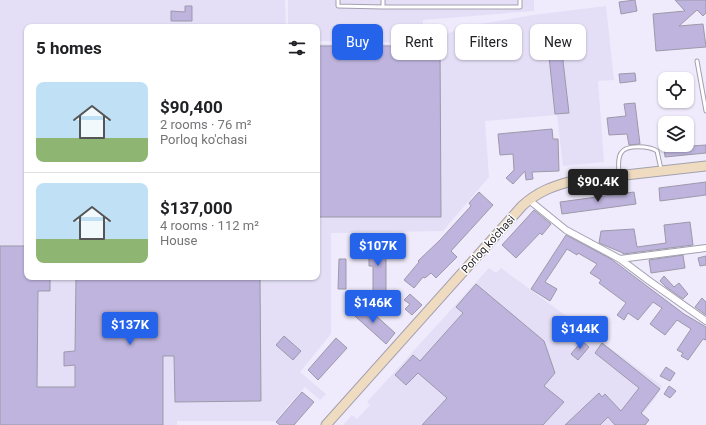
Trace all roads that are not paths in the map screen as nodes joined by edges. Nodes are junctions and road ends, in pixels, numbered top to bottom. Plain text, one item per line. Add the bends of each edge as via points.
1 (338, 0) edge
2 (383, 0) edge
3 (520, 0) edge
4 (383, 7) junction
5 (697, 61) dead end
6 (706, 111) edge
7 (706, 166) edge
8 (661, 171) junction
9 (619, 175) junction
10 (529, 200) junction
11 (706, 248) edge
12 (620, 259) junction
13 (706, 321) edge
14 (326, 425) edge

1 - 4 lane via 338,6
2 - 4 lane
3 - 4 lane via 520,7
5 - 6 lane
7 - 8 main road, Porloq ko'chasi
8 - 9 main road, Porloq ko'chasi
8 - 9 lane via 657,150 649,147 626,148 620,153
9 - 10 main road, Porloq ko'chasi via 558,184
10 - 12 street via 566,230
10 - 14 main road, Porloq ko'chasi
11 - 12 street
12 - 13 street

